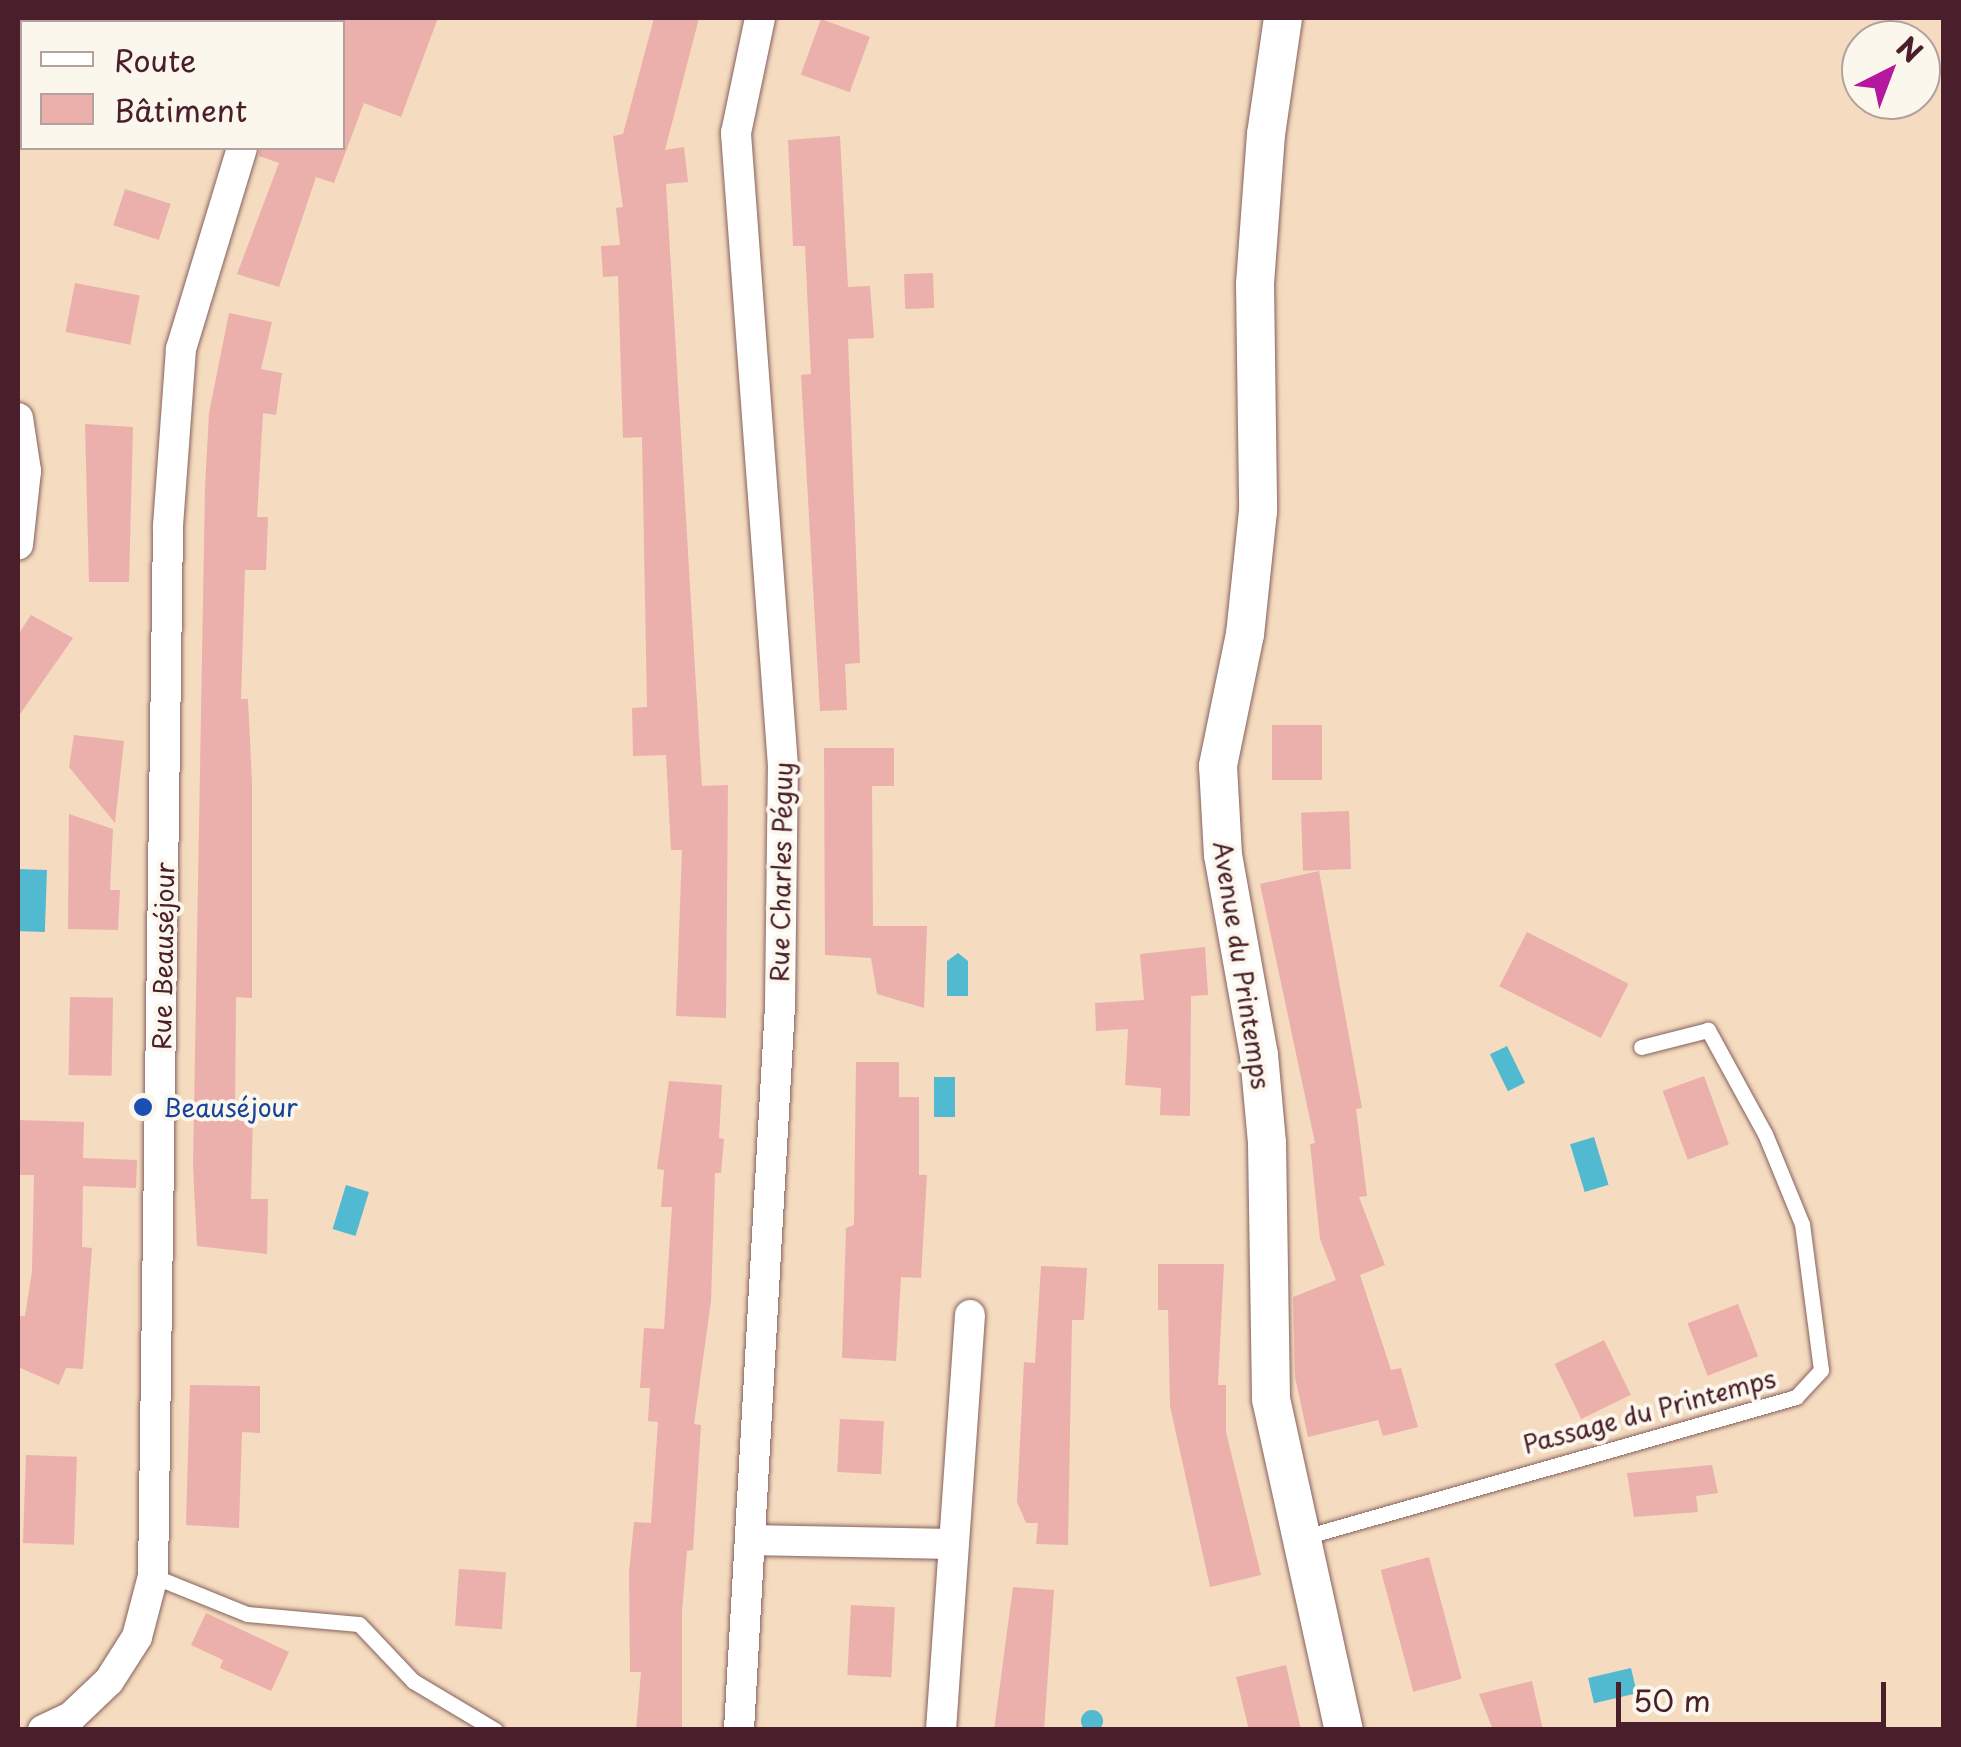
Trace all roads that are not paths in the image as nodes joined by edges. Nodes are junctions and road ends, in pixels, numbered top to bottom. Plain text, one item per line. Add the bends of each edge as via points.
1 (760, 18) edge
2 (1283, 18) edge
3 (241, 150) edge
4 (18, 418) edge
5 (18, 545) edge
6 (1642, 1047) dead end
7 (970, 1315) dead end
8 (750, 1540) junction
9 (1298, 1540) junction
10 (950, 1544) junction
11 (153, 1576) junction
12 (42, 1730) edge
13 (495, 1730) edge
14 (739, 1730) edge
15 (941, 1730) edge
16 (1344, 1730) edge

1 - 8 street, Rue Charles Péguy via 736,132 784,766 780,1006
2 - 9 street, Avenue du Printemps via 1255,284 1258,511 1246,634 1218,766 1223,856 1259,1055 1267,1143 1271,1399
3 - 11 street, Rue Beauséjour via 181,349 168,526
4 - 5 street via 26,471
6 - 9 lane, Passage du Printemps via 1708,1030 1765,1134 1802,1224 1821,1370 1796,1397
7 - 10 street
8 - 10 street
8 - 14 street, Rue Charles Péguy
9 - 16 street, Avenue du Printemps
10 - 15 street
11 - 12 street, Rue Beauséjour via 137,1637 109,1680 71,1717
11 - 13 lane via 248,1614 359,1624 413,1681

